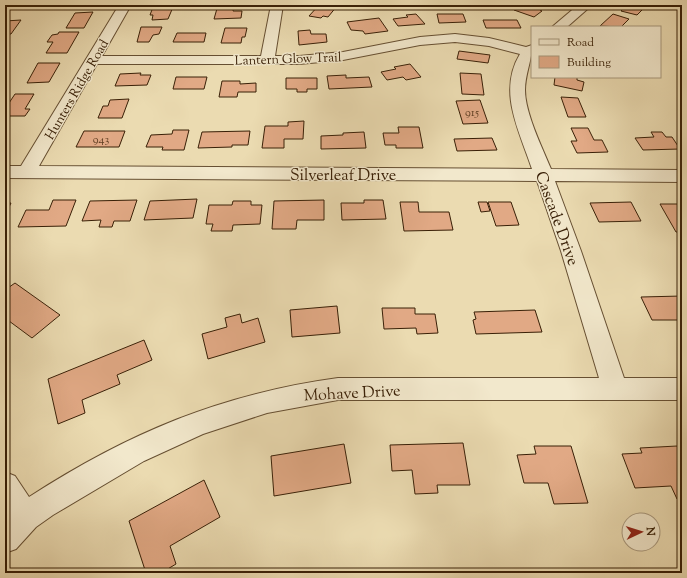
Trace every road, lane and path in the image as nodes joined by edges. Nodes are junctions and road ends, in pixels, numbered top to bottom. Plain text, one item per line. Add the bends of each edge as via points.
1 (125, 5) edge
2 (277, 5) edge
3 (586, 5) edge
4 (560, 26) edge
5 (530, 51) edge
6 (93, 60) junction
7 (266, 60) junction
8 (5, 172) edge
9 (27, 172) junction
10 (543, 176) junction
11 (682, 176) edge
12 (615, 388) junction
13 (682, 388) edge
14 (5, 486) edge
15 (26, 517) junction
16 (5, 538) edge

1 - 6 street, Hunters Ridge Road
2 - 7 street
3 - 4 street
5 - 7 street, Lantern Glow Trail via 477,40 439,39 336,57
5 - 10 street, Cascade Drive via 518,80 517,98
6 - 7 street, Lantern Glow Trail
6 - 9 street, Hunters Ridge Road
8 - 9 street, Silverleaf Drive
9 - 10 street, Silverleaf Drive
10 - 11 street, Silverleaf Drive
10 - 12 street, Cascade Drive via 571,251
12 - 13 street, Mohave Drive
12 - 15 street, Mohave Drive via 338,389 282,397 218,415 140,447 92,474
14 - 15 street
15 - 16 street, Mohave Drive

